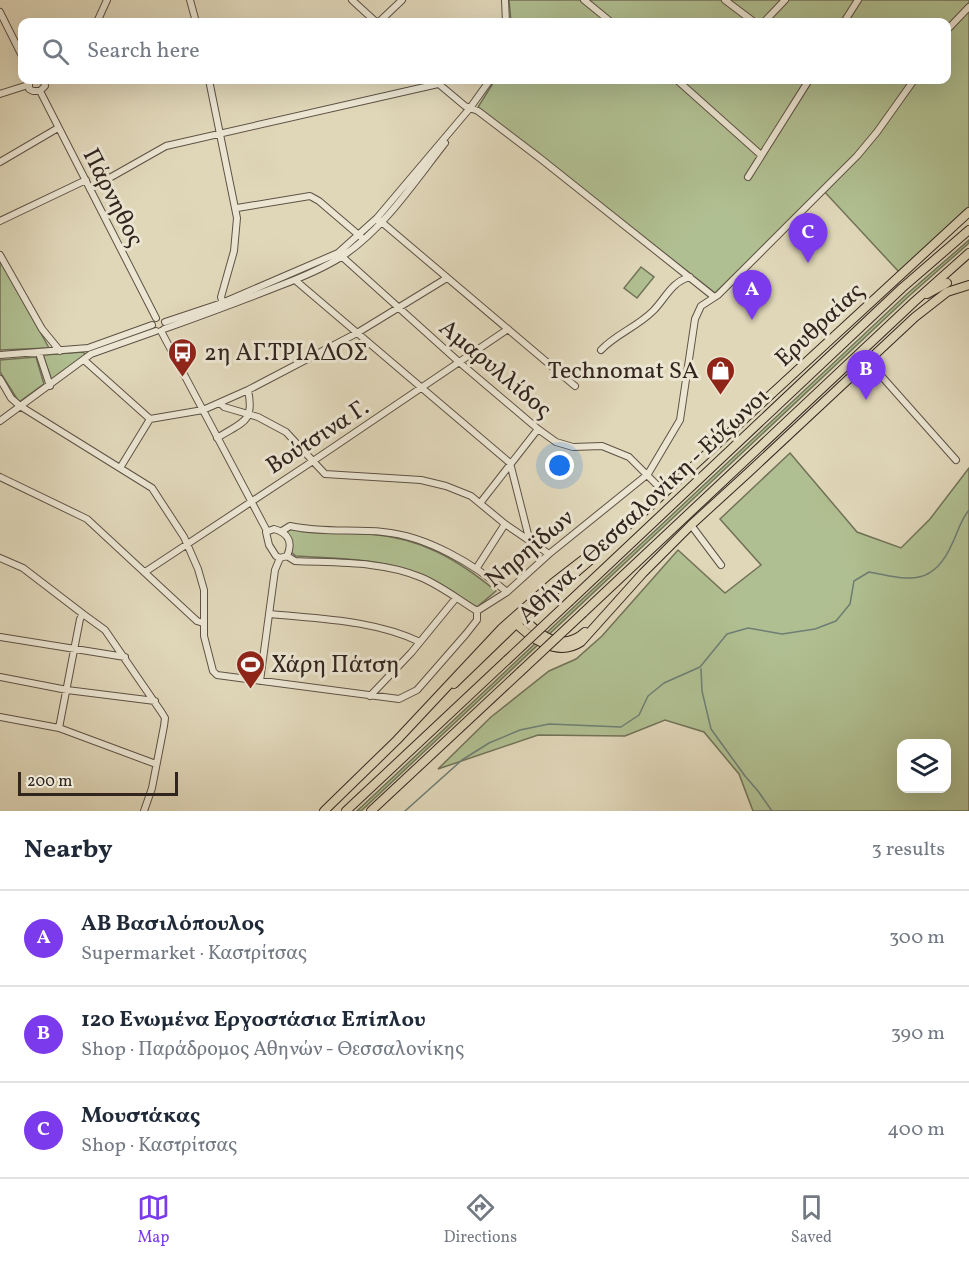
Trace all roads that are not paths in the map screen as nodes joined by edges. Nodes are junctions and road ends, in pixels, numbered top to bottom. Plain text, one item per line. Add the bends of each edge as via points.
1 (107, 0) edge
2 (190, 0) edge
3 (352, 0) edge
4 (402, 0) edge
5 (505, 0) edge
6 (584, 0) edge
7 (725, 0) edge
8 (785, 0) edge
9 (858, 0) edge
10 (969, 7) edge
11 (0, 12) edge
12 (99, 18) edge
13 (195, 18) edge
14 (373, 18) edge
15 (382, 18) edge
16 (507, 18) edge
17 (606, 18) edge
18 (749, 18) edge
19 (768, 18) edge
20 (847, 18) edge
21 (951, 26) edge
22 (18, 48) edge
23 (23, 84) edge
24 (29, 84) edge
25 (45, 84) edge
26 (209, 84) edge
27 (428, 84) edge
28 (438, 84) edge
29 (487, 84) edge
30 (681, 84) edge
31 (806, 84) edge
32 (911, 84) edge
33 (40, 92) junction
34 (0, 94) edge
35 (470, 108) junction
36 (58, 128) junction
37 (221, 133) junction
38 (761, 155) junction
39 (0, 162) edge
40 (748, 177) dead end
41 (86, 180) junction
42 (90, 189) junction
43 (237, 208) junction
44 (969, 212) edge
45 (379, 220) junction
46 (0, 221) edge
47 (969, 230) edge
48 (361, 237) junction
49 (969, 253) edge
50 (0, 255) edge
51 (340, 255) junction
52 (447, 278) junction
53 (690, 278) junction
54 (296, 280) junction
55 (947, 283) dead end
56 (969, 285) edge
57 (713, 296) junction
58 (914, 302) junction
59 (223, 305) junction
60 (398, 308) junction
61 (159, 326) junction
62 (508, 329) junction
63 (357, 333) junction
64 (601, 350) dead end
65 (60, 351) junction
66 (39, 353) junction
67 (0, 355) edge
68 (84, 360) junction
69 (868, 361) junction
70 (459, 362) junction
71 (0, 379) edge
72 (50, 386) junction
73 (575, 386) dead end
74 (422, 389) junction
75 (248, 390) junction
76 (220, 403) junction
77 (20, 406) junction
78 (203, 410) junction
79 (249, 415) junction
80 (150, 419) junction
81 (0, 421) edge
82 (538, 429) junction
83 (217, 438) junction
84 (957, 460) dead end
85 (313, 461) junction
86 (510, 464) junction
87 (120, 468) junction
88 (648, 474) junction
89 (0, 477) edge
90 (665, 493) junction
91 (251, 501) junction
92 (481, 502) junction
93 (505, 524) junction
94 (691, 525) junction
95 (267, 531) junction
96 (282, 531) junction
97 (529, 538) junction
98 (187, 544) junction
99 (549, 554) junction
100 (284, 557) junction
101 (0, 558) edge
102 (721, 565) dead end
103 (476, 569) junction
104 (145, 573) junction
105 (507, 592) junction
106 (456, 598) junction
107 (477, 611) junction
108 (82, 614) junction
109 (270, 614) junction
110 (521, 616) junction
111 (603, 618) junction
112 (514, 622) junction
113 (202, 623) junction
114 (0, 637) edge
115 (420, 642) junction
116 (74, 650) junction
117 (125, 657) junction
118 (0, 677) edge
119 (260, 681) junction
120 (67, 690) junction
121 (370, 696) junction
122 (155, 701) junction
123 (0, 717) edge
124 (59, 728) junction
125 (156, 764) junction
126 (144, 811) edge
127 (324, 811) edge
128 (346, 811) edge
129 (372, 811) edge

1 - 12 street
2 - 13 street
3 - 14 street
4 - 15 street
5 - 16 street
6 - 17 street
7 - 18 street
8 - 19 street
9 - 20 street
10 - 21 street
11 - 22 street
23 - 34 street
24 - 33 street via 33,92
25 - 33 street
26 - 37 street
27 - 37 street
28 - 35 street
29 - 35 street
30 - 38 street
31 - 38 street
32 - 57 street, Νηρηϊδων via 857,156
33 - 36 street, Πάρνηθος
35 - 45 street via 401,200
35 - 53 street via 514,138
36 - 39 street
36 - 41 street, Πάρνηθος
37 - 42 street via 166,146
37 - 43 street
38 - 40 street
41 - 42 street, Πάρνηθος
41 - 46 street
42 - 61 street, Πάρνηθος
43 - 48 street via 310,196
43 - 59 street via 237,236
44 - 90 main road, Ερυθραίας
45 - 48 street
45 - 52 street
47 - 128 highway, Αθήνα - Θεσσαλονίκη - Εύζωνοι, bridge via 902,288
48 - 51 street
49 - 58 highway, Αθήνα - Θεσσαλονίκη - Εύζωνοι
50 - 65 street via 42,329
51 - 54 street
51 - 59 street
51 - 60 street, Αμαρυλλίδος
52 - 60 street
52 - 62 street
53 - 57 street
53 - 64 street via 680,280 653,311
54 - 59 street
54 - 63 street
55 - 58 highway
56 - 69 main road via 942,295
57 - 88 street, Νηρηϊδων via 701,306 695,319 678,426
58 - 129 highway, Αθήνα - Θεσσαλονίκη - Εύζωνοι, bridge
59 - 61 street
60 - 63 street
60 - 70 street, Αμαρυλλίδος
61 - 65 street via 91,348
61 - 68 street
61 - 78 street, Πάρνηθος
62 - 70 street, Βούτσινα Γ.
62 - 73 street
63 - 74 street
63 - 75 street
65 - 66 street
66 - 67 street
66 - 72 street
68 - 72 street
68 - 80 street
69 - 84 street
69 - 94 main road
70 - 74 street, Βούτσινα Γ.
70 - 82 street, Αμαρυλλίδος
71 - 77 street
72 - 77 street
74 - 85 street, Βούτσινα Γ.
74 - 86 street
75 - 76 street
75 - 79 street
76 - 78 street
76 - 79 street
77 - 81 street
77 - 87 street
78 - 80 street
78 - 83 street, Πάρνηθος
79 - 83 street
79 - 85 street via 286,432
80 - 87 street
82 - 86 street
82 - 88 street, Αμαρυλλίδος via 556,442 573,447 602,446 629,457
83 - 91 street, Πάρνηθος
85 - 91 street, Βούτσινα Γ.
85 - 92 street via 325,474 421,480
86 - 92 street
86 - 97 street
87 - 98 street via 150,486
88 - 90 street, Αμαρυλλίδος
88 - 99 street, Νηρηϊδων
89 - 104 street via 87,519
90 - 110 main road, Ερυθραίας via 578,573
91 - 95 street, Πάρνηθος
91 - 98 street, Βούτσινα Γ.
92 - 93 street
93 - 97 street
93 - 103 street
94 - 102 street
94 - 111 main road
95 - 96 street
95 - 100 street via 276,556
96 - 100 street via 290,547
96 - 103 street via 290,525 312,530 388,532 436,547
97 - 99 street
98 - 104 street, Βούτσινα Γ.
98 - 113 street via 204,590
99 - 105 street, Νηρηϊδων
100 - 106 street, Νηρηϊδων via 402,571 423,578
100 - 109 street via 276,570
101 - 108 street via 24,568
103 - 105 street
104 - 113 street
105 - 107 street, Νηρηϊδων
106 - 107 street, Νηρηϊδων
106 - 115 street
107 - 121 street via 473,626 413,693 399,699
108 - 116 street
108 - 117 street via 105,630
109 - 115 street via 342,620
109 - 119 street
110 - 111 main road via 547,638 567,642
110 - 112 main road, Ερυθραίας
111 - 112 main road via 586,638 568,648 549,646
112 - 127 main road, Ερυθραίας via 470,661
113 - 119 street via 217,675
114 - 116 street
115 - 121 street
116 - 117 street
116 - 120 street
117 - 122 street
118 - 120 street
119 - 121 street
120 - 122 street
120 - 124 street
122 - 125 street via 165,718
123 - 124 street
124 - 125 street
125 - 126 street

